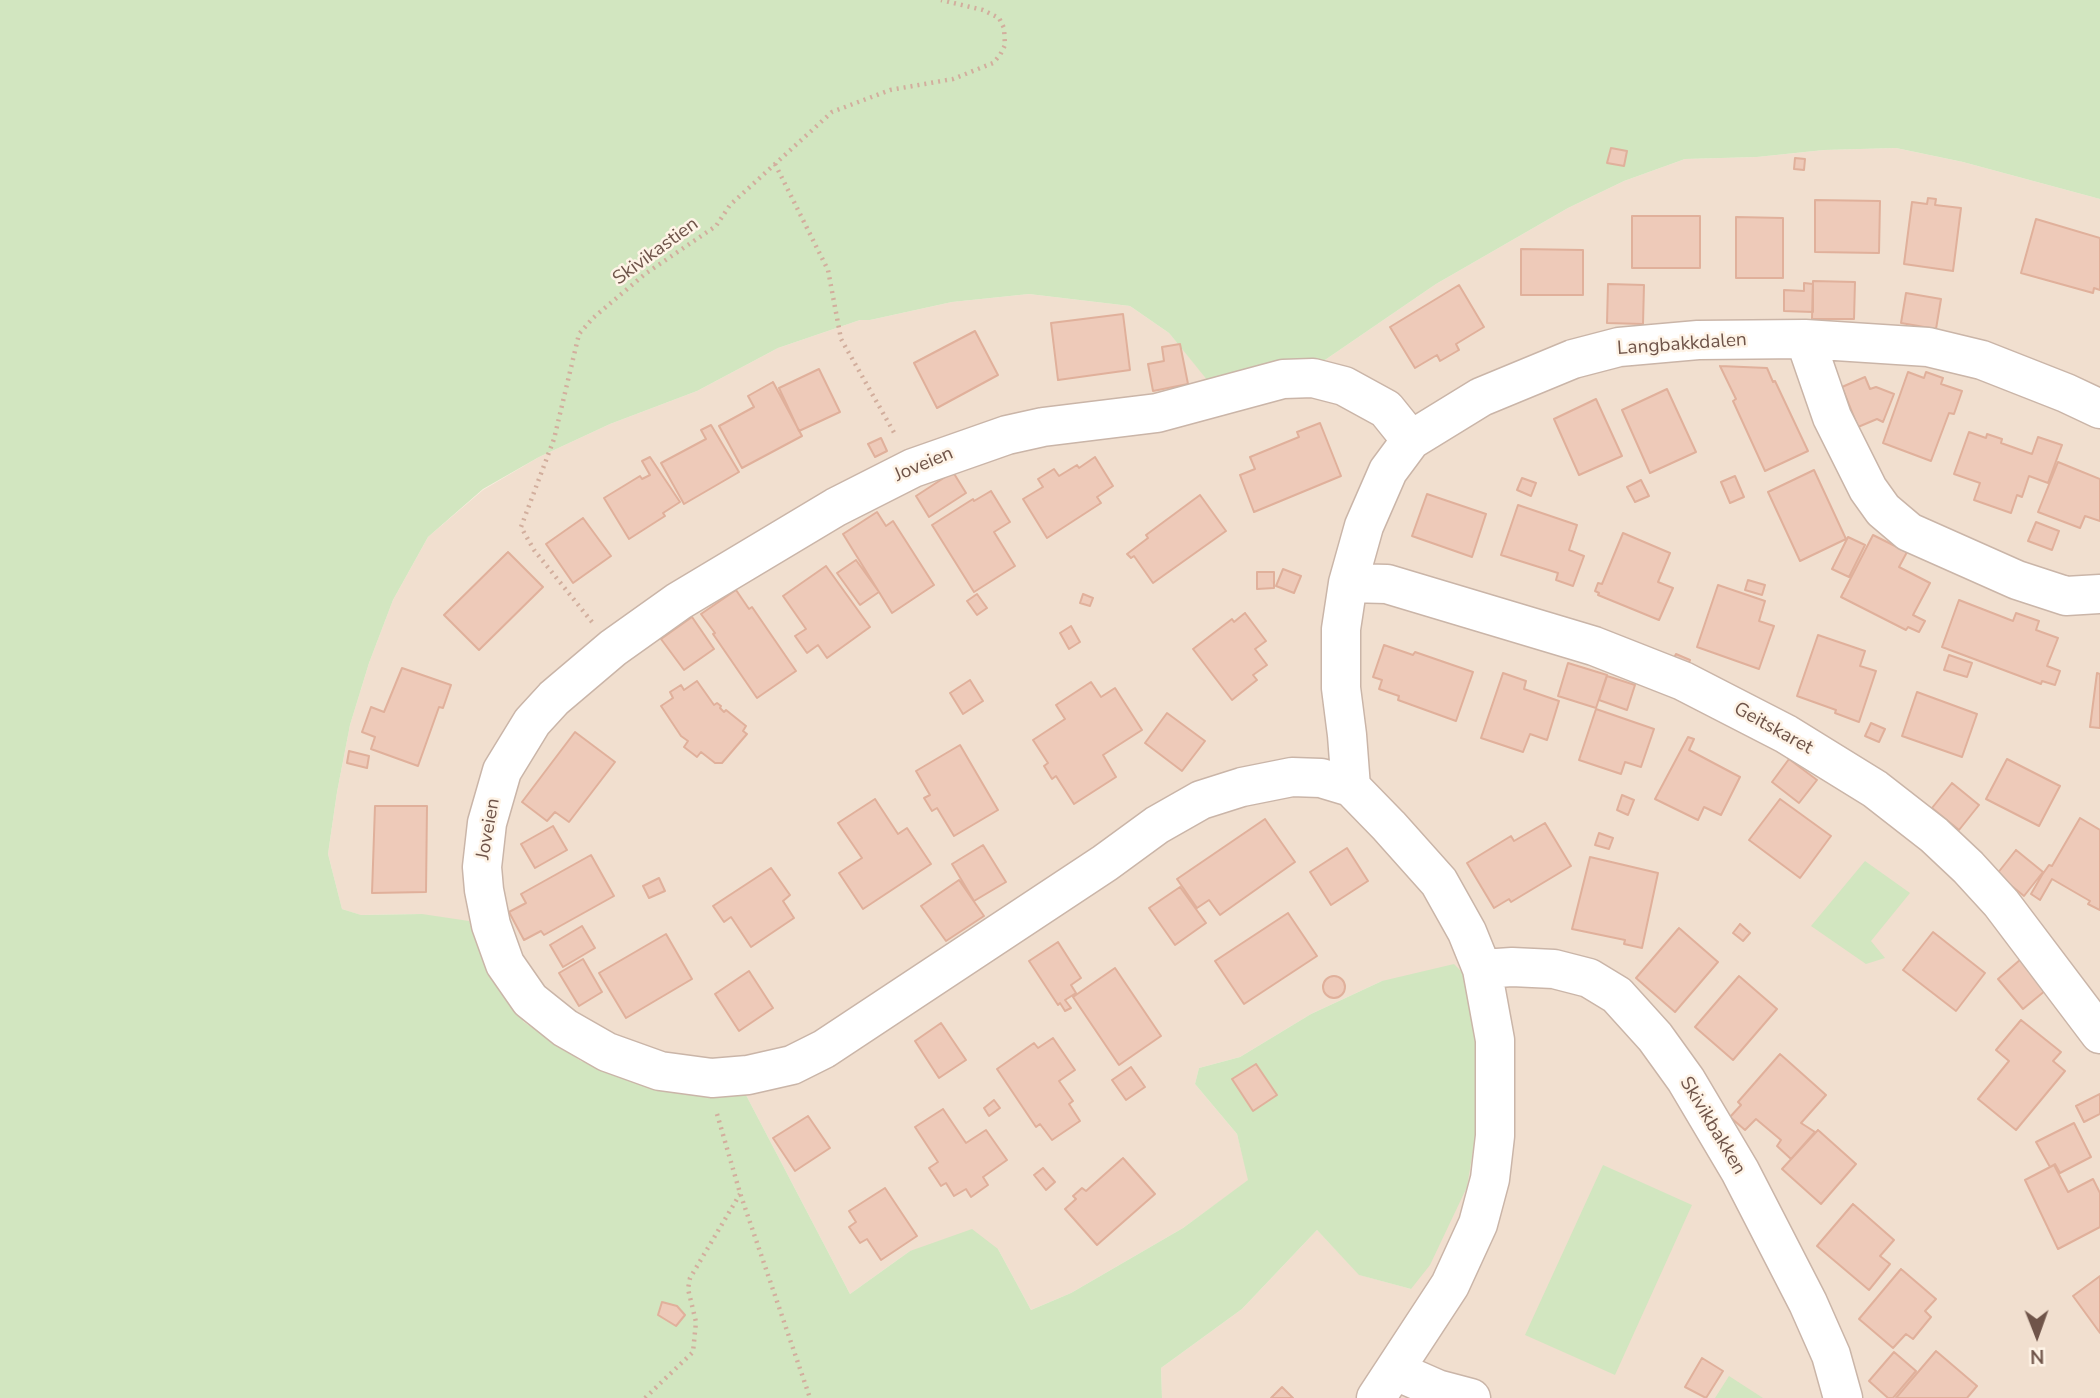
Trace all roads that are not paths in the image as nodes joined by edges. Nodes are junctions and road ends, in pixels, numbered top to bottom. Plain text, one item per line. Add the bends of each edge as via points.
1 (1805, 339) junction
2 (2100, 409) edge
3 (1411, 440) junction
4 (1348, 583) junction
5 (2100, 594) edge
6 (1351, 787) junction
7 (1482, 969) junction
8 (2100, 1034) edge
9 (1386, 1384) edge
10 (1471, 1398) edge
11 (1843, 1398) edge

1 - 2 street, Langbakkdalen via 1928,347 1993,364
1 - 3 street, Langbakkdalen via 1698,340 1619,347 1514,382
1 - 5 street via 1832,417 1883,510 1909,532 2017,580 2066,596
3 - 4 street, Langbakkdalen via 1388,471 1364,526
3 - 6 street, Joveien via 1386,410 1344,386 1313,378 1283,379 1157,413 1007,435 913,468 723,573 613,648 554,698 532,722 502,771 487,822 484,890 505,964 530,1000 565,1028 607,1052 660,1071 712,1078 748,1075 792,1065 824,1049 1201,800 1292,777 1321,778
4 - 6 street, Langbakkdalen via 1341,629 1341,688
4 - 8 street, Geitskaret via 1387,584 1594,646 1683,681 1797,741 1875,789 1968,867 2009,913
6 - 7 street via 1438,882
7 - 9 street via 1495,1040 1490,1179 1478,1224 1450,1285
7 - 11 street, Skivikbakken via 1554,969 1589,978 1617,995 1655,1037 1740,1171 1808,1303 1831,1355
9 - 10 street

